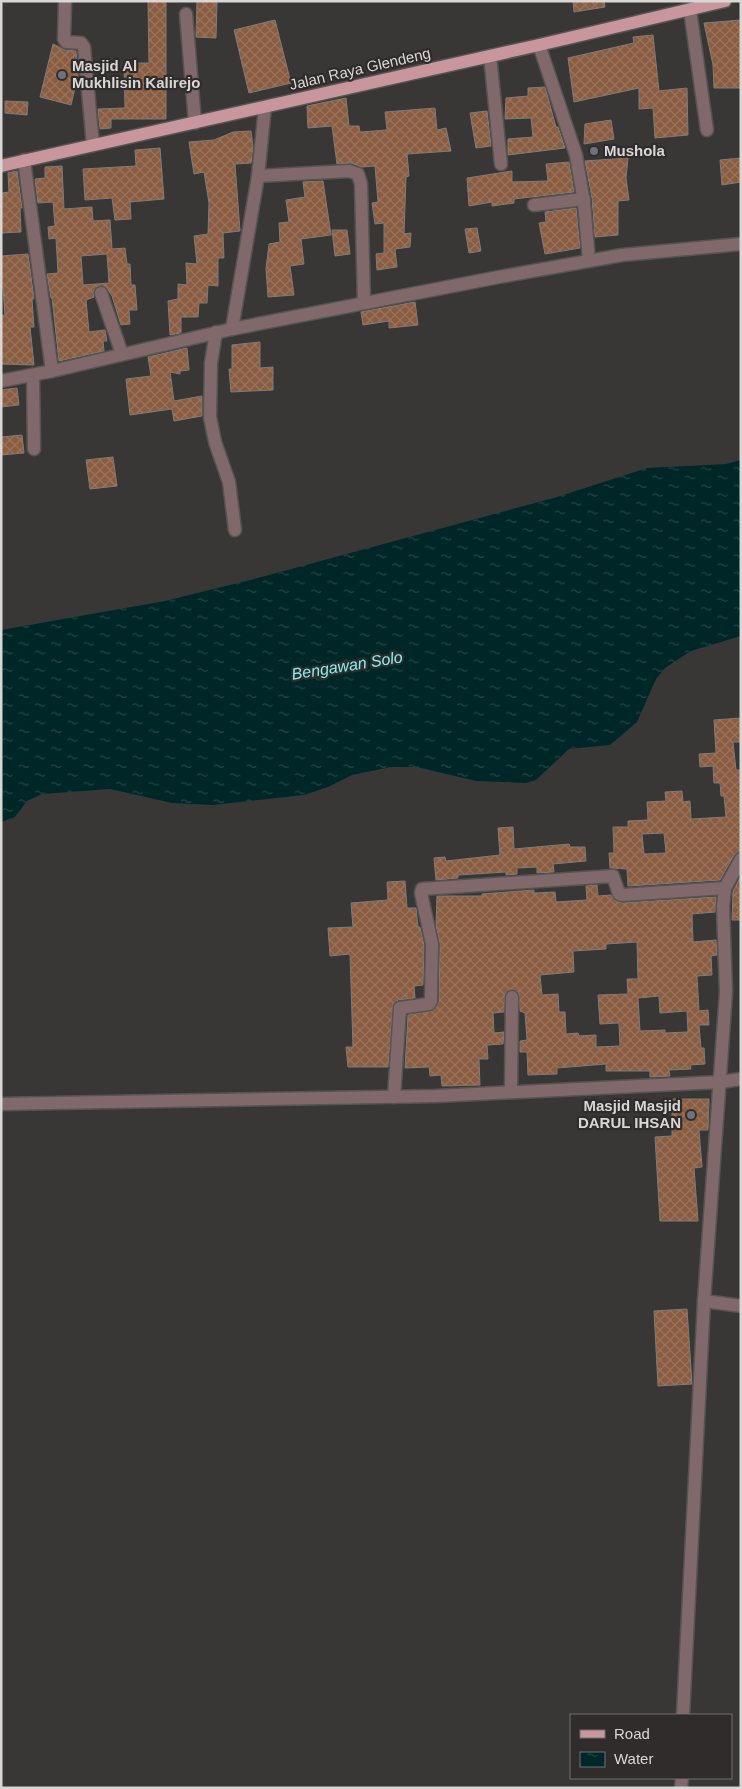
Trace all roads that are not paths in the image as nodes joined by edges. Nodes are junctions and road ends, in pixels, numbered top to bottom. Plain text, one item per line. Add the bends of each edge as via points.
1 (65, 1) edge
2 (725, 1) edge
3 (690, 10) junction
4 (186, 14) dead end
5 (539, 46) junction
6 (490, 56) junction
7 (265, 106) junction
8 (195, 123) junction
9 (707, 130) dead end
10 (93, 145) junction
11 (24, 160) junction
12 (501, 164) dead end
13 (1, 166) edge
14 (258, 176) junction
15 (584, 199) junction
16 (534, 205) dead end
17 (741, 244) edge
18 (589, 260) junction
19 (101, 294) dead end
20 (364, 302) junction
21 (232, 329) junction
22 (216, 332) junction
23 (122, 354) junction
24 (52, 371) junction
25 (33, 375) junction
26 (1, 381) edge
27 (34, 449) dead end
28 (236, 530) dead end
29 (741, 859) edge
30 (725, 888) junction
31 (512, 996) dead end
32 (741, 1079) edge
33 (720, 1082) junction
34 (511, 1092) junction
35 (394, 1097) junction
36 (1, 1104) edge
37 (704, 1301) junction
38 (741, 1306) edge
39 (683, 1714) edge

1 - 10 street via 64,39 80,42 84,47
2 - 3 main road, Jalan Raya Glendeng
3 - 5 main road, Jalan Raya Glendeng
3 - 9 street
4 - 8 street
5 - 6 main road, Jalan Raya Glendeng
5 - 15 street via 569,131
6 - 7 main road, Jalan Raya Glendeng
6 - 12 street
7 - 8 main road, Jalan Raya Glendeng
7 - 14 street
8 - 10 main road, Jalan Raya Glendeng
10 - 11 main road, Jalan Raya Glendeng
11 - 13 main road, Jalan Raya Glendeng
11 - 24 street
14 - 20 street via 350,170 358,174 361,184
14 - 21 street
15 - 16 street
15 - 18 street
17 - 18 street
18 - 20 street
19 - 23 street
20 - 21 street
21 - 22 street
22 - 23 street
22 - 28 street via 211,363 210,416 229,482
23 - 24 street
24 - 25 street
25 - 26 street
25 - 27 street
29 - 30 street
30 - 33 street via 726,992
30 - 35 street via 622,895 613,876 422,888 432,944 431,1001 400,1008
31 - 34 street
32 - 33 street
33 - 34 street
33 - 37 street
34 - 35 street
35 - 36 street
37 - 38 street
37 - 39 street

